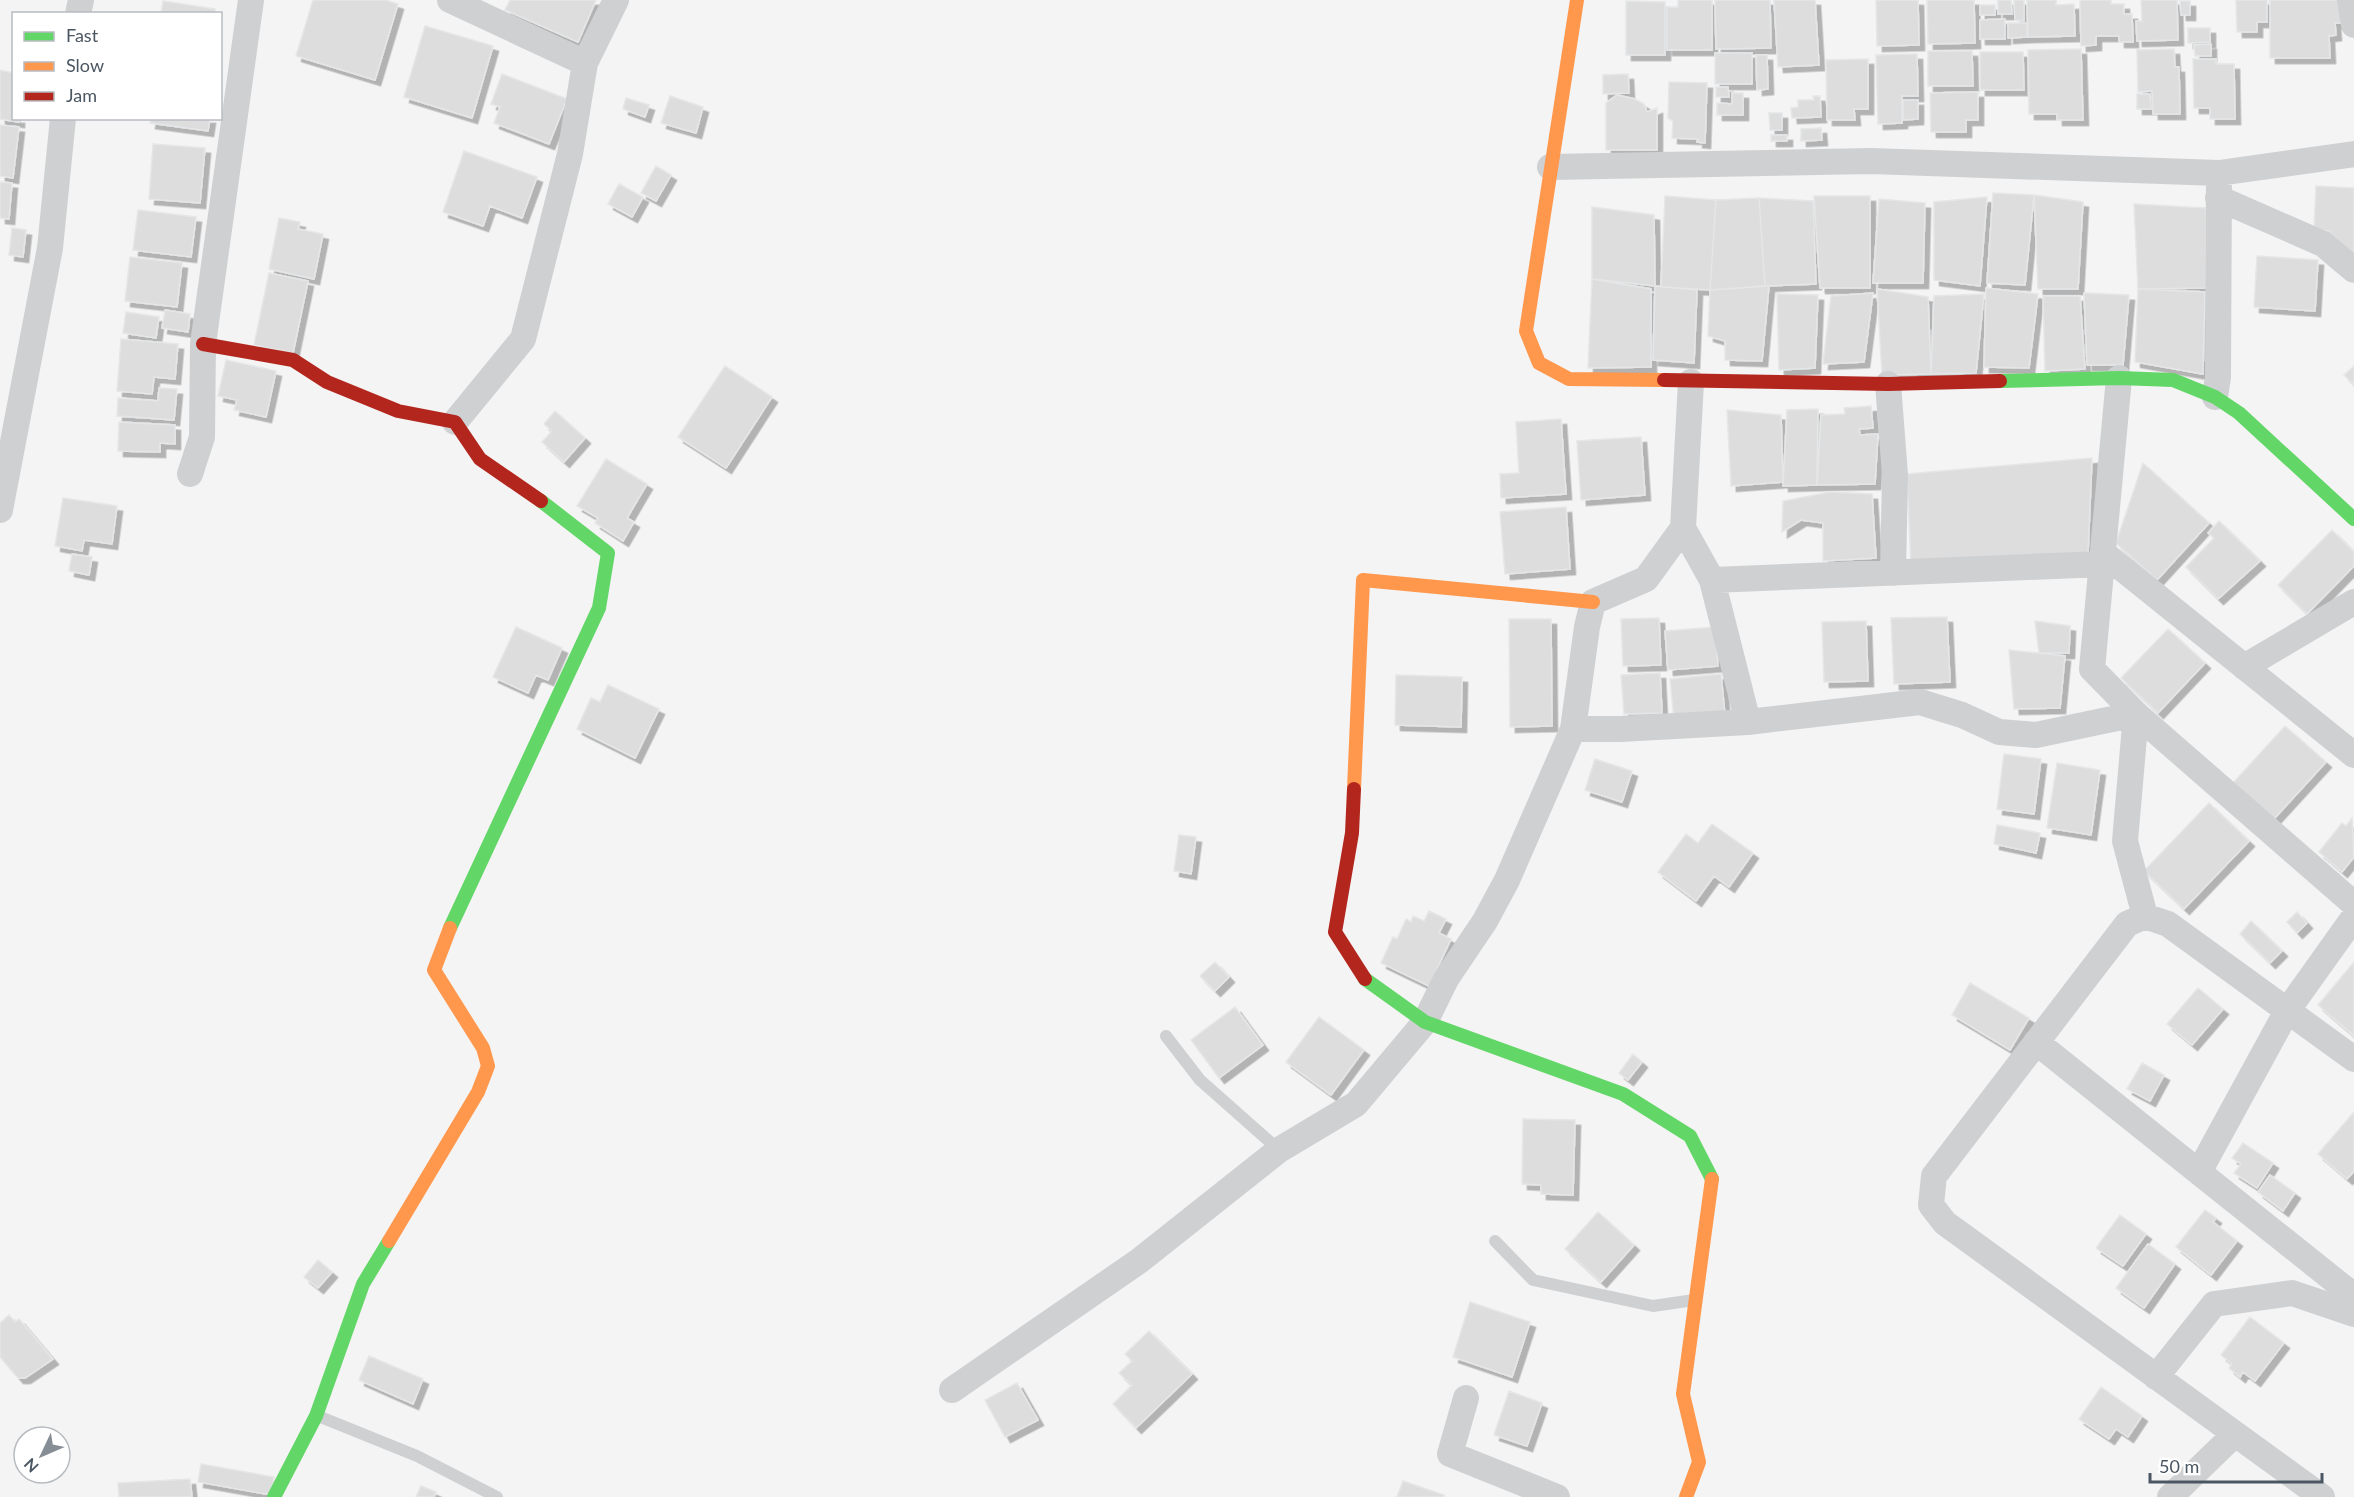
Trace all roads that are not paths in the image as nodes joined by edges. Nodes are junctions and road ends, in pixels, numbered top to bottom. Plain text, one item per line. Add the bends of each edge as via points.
1 (251, 0) edge
2 (450, 0) edge
3 (616, 0) edge
4 (1577, 0) edge
5 (2350, 0) edge
6 (2354, 25) edge
7 (585, 63) junction
8 (63, 120) edge
9 (2354, 154) edge
10 (1550, 167) junction
11 (2219, 172) junction
12 (2218, 198) junction
13 (2354, 270) edge
14 (203, 344) junction
15 (2119, 378) junction
16 (1691, 382) junction
17 (1888, 384) junction
18 (2215, 396) junction
19 (455, 422) junction
20 (190, 474) dead end
21 (0, 510) edge
22 (2354, 519) edge
23 (1683, 528) junction
24 (2102, 558) junction
25 (1893, 573) junction
26 (1712, 580) junction
27 (1593, 602) junction
28 (2354, 602) edge
29 (2244, 667) junction
30 (2136, 714) junction
31 (1748, 722) junction
32 (1574, 729) junction
33 (2354, 755) edge
34 (2354, 904) edge
35 (2145, 916) junction
36 (2354, 917) edge
37 (2287, 1011) junction
38 (1425, 1022) junction
39 (1166, 1036) dead end
40 (2036, 1042) junction
41 (2354, 1059) edge
42 (1279, 1150) junction
43 (2199, 1172) junction
44 (1495, 1241) dead end
45 (2354, 1296) edge
46 (1695, 1300) junction
47 (2354, 1314) edge
48 (2156, 1377) junction
49 (952, 1390) dead end
50 (1466, 1398) dead end
51 (316, 1416) junction
52 (2235, 1434) junction
53 (274, 1497) edge
54 (497, 1497) edge
55 (1557, 1497) edge
56 (1686, 1497) edge
57 (2170, 1497) edge
58 (2322, 1497) edge

1 - 14 street
2 - 7 street
3 - 7 street
4 - 10 street
5 - 6 street
7 - 19 street via 570,154 524,339
8 - 21 street via 50,248
9 - 11 street
10 - 11 street via 1871,161
10 - 16 street via 1526,331 1539,363 1569,379
11 - 12 street
12 - 13 street via 2323,244
12 - 18 street
14 - 19 street via 293,360 327,382 398,411
14 - 20 street via 202,437
15 - 17 street
15 - 18 street via 2173,380
15 - 24 street
16 - 17 street
16 - 23 street
17 - 25 street via 1895,475
18 - 22 street via 2239,413
19 - 51 street via 480,459 608,553 599,608 451,924 434,970 483,1048 488,1066 478,1092 363,1284
23 - 26 street
23 - 27 street via 1646,579
24 - 25 street
24 - 29 street
24 - 30 street via 2092,669
25 - 26 street
26 - 31 street
27 - 32 street
27 - 38 street via 1363,580 1352,833 1335,932 1367,983
28 - 29 street
29 - 33 street
30 - 31 street via 2036,735 1999,732 1920,702
30 - 34 street
30 - 35 street via 2125,841
31 - 32 street
32 - 38 street via 1507,880
35 - 37 street via 2168,924
35 - 40 street via 2127,924
36 - 37 street
37 - 41 street
37 - 43 street
38 - 42 street via 1356,1104
38 - 46 street via 1623,1094 1690,1136 1712,1175
39 - 42 lane via 1200,1080
40 - 43 street
40 - 48 street via 1934,1176 1931,1205 1945,1223
42 - 49 street via 1139,1261
43 - 45 street
44 - 46 lane via 1533,1280 1653,1306
46 - 56 street via 1683,1394 1699,1462
47 - 48 street via 2292,1293 2214,1304
48 - 52 street
50 - 55 street via 1450,1454
51 - 53 street
51 - 54 lane via 417,1456
52 - 57 street
52 - 58 street

